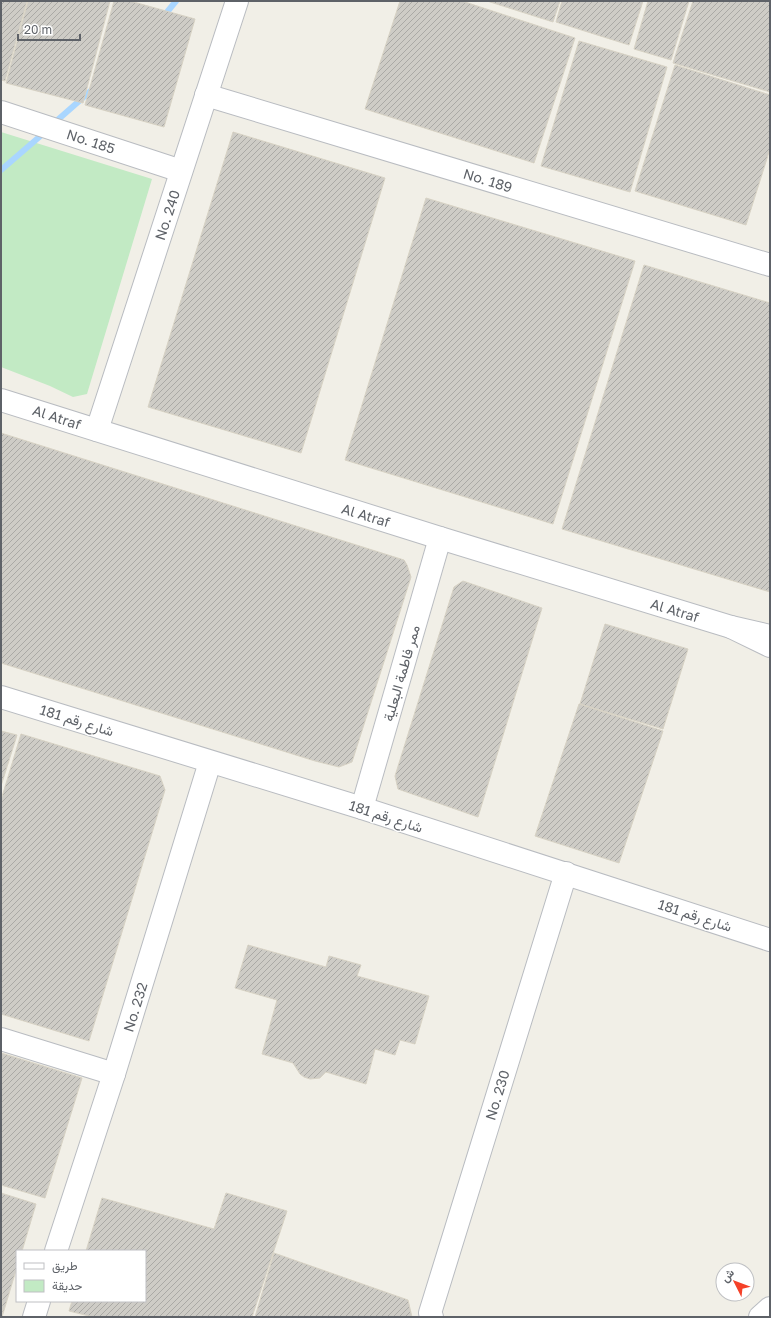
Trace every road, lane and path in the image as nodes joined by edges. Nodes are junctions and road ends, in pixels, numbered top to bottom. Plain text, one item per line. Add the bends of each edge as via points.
1 (237, 1) edge
2 (206, 95) junction
3 (1, 112) edge
4 (181, 171) junction
5 (770, 265) edge
6 (1, 400) edge
7 (97, 430) junction
8 (440, 538) junction
9 (731, 628) junction
10 (770, 636) edge
11 (770, 646) edge
12 (1, 697) edge
13 (210, 762) junction
14 (362, 808) junction
15 (566, 873) junction
16 (770, 940) edge
17 (1, 1040) edge
18 (114, 1074) junction
19 (56, 1250) edge
20 (39, 1302) edge
21 (770, 1308) edge
22 (34, 1317) edge
23 (432, 1317) edge
24 (760, 1317) edge

1 - 2 street, No. 240
2 - 4 street, No. 240
2 - 5 street, No. 189
3 - 4 street, No. 185
4 - 7 street, No. 240
6 - 7 street, Al Atraf
7 - 8 street, Al Atraf
8 - 9 street, Al Atraf
8 - 14 street, ممر فاطمة البعلية
9 - 10 street, Al Atraf
9 - 11 street, Al Atraf
12 - 13 street, شارع رقم 181
13 - 14 street, شارع رقم 181
13 - 18 street, No. 232
14 - 15 street, شارع رقم 181
15 - 16 street, شارع رقم 181
15 - 23 street, No. 230 via 430,1313
17 - 18 street
18 - 19 street, No. 232
20 - 22 street
21 - 24 street

